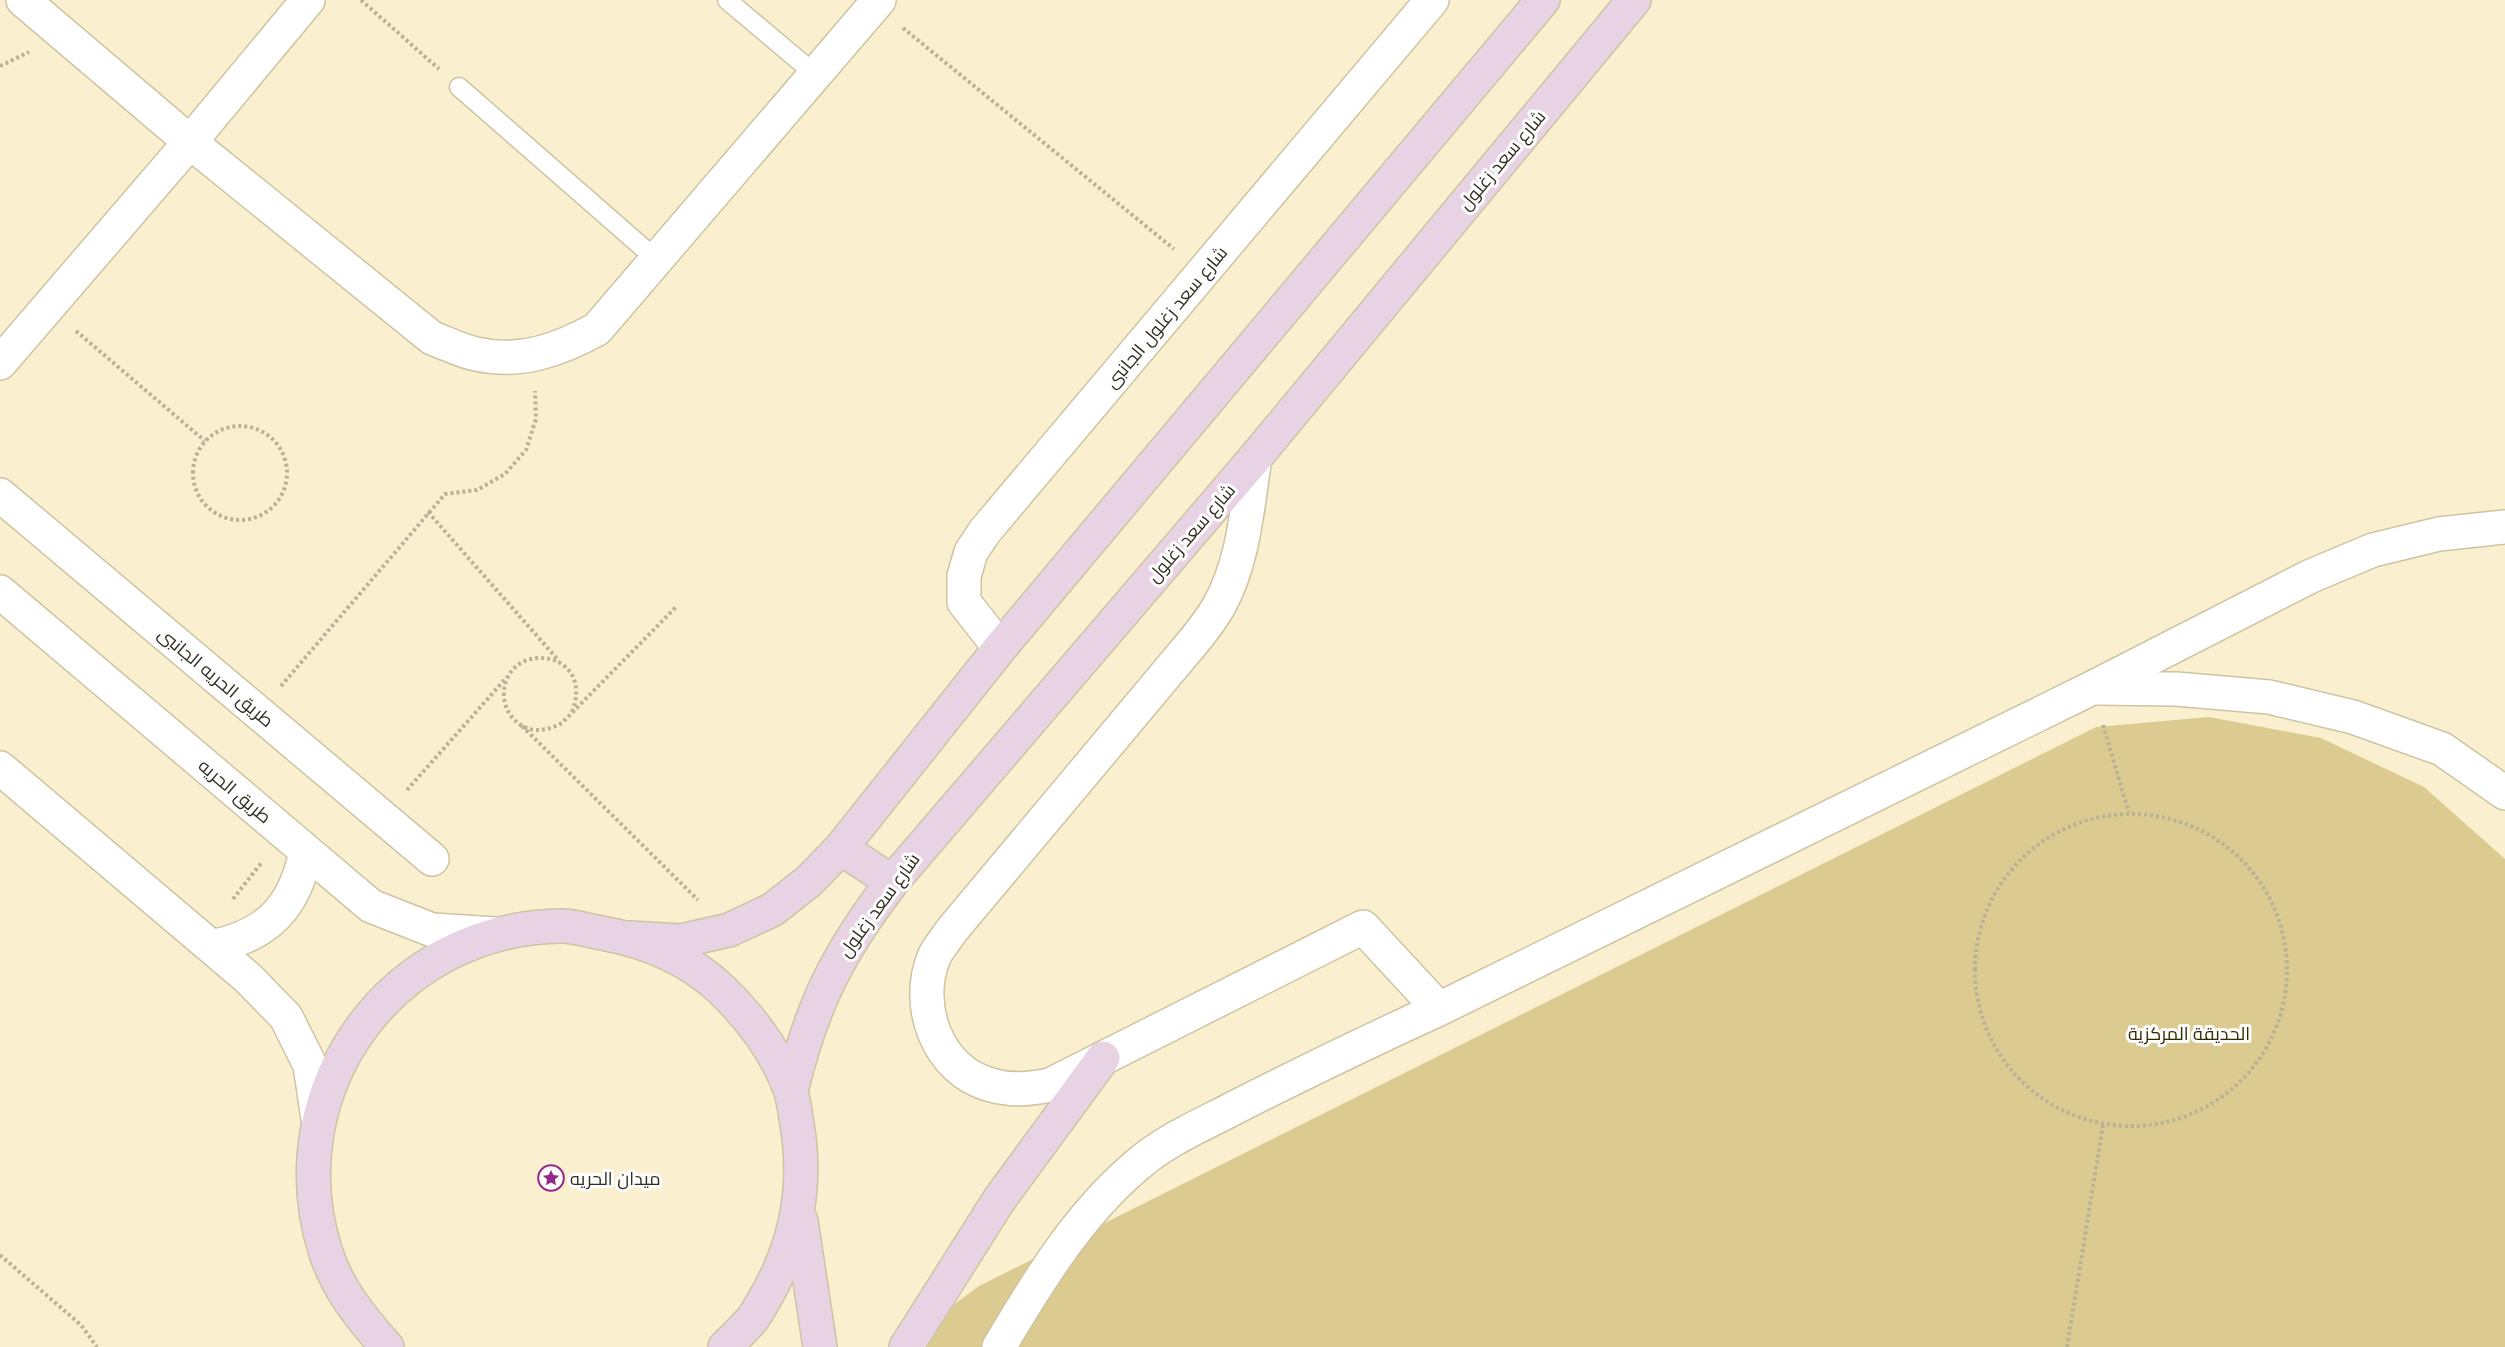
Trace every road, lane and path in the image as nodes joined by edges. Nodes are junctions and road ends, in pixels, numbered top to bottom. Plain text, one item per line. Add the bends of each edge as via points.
1 (23, 0) edge
2 (308, 0) edge
3 (361, 0) edge
4 (727, 0) edge
5 (1432, 0) edge
6 (1543, 0) edge
7 (1634, 0) edge
8 (877, 2) edge
9 (816, 75) junction
10 (459, 87) joint
11 (190, 142) junction
12 (657, 260) junction
13 (1203, 273) junction
14 (48, 307) junction
15 (521, 357) junction
16 (0, 363) edge
17 (205, 441) junction
18 (1255, 458) junction
19 (0, 495) edge
20 (428, 512) junction
21 (2505, 527) edge
22 (0, 592) edge
23 (677, 606) dead end
24 (1000, 648) junction
25 (560, 662) junction
26 (509, 675) junction
27 (2092, 688) junction
28 (572, 712) junction
29 (259, 713) junction
30 (521, 726) junction
31 (0, 768) edge
32 (2505, 793) edge
33 (2129, 813) junction
34 (382, 818) junction
35 (295, 842) junction
36 (841, 848) junction
37 (432, 859) dead end
38 (892, 882) junction
39 (729, 930) junction
40 (496, 934) junction
41 (629, 938) junction
42 (207, 943) junction
43 (1439, 1008) junction
44 (1104, 1058) junction
45 (791, 1091) junction
46 (318, 1119) junction
47 (2103, 1125) junction
48 (799, 1209) junction
49 (0, 1255) edge
50 (748, 1332) edge
51 (97, 1347) edge
52 (387, 1347) edge
53 (725, 1347) edge
54 (820, 1347) edge
55 (906, 1347) edge
56 (999, 1347) edge
57 (2067, 1347) edge

1 - 11 street
2 - 11 street
3 - 10 path
4 - 9 lane
5 - 13 street, شارع سعد زغلول الجانبى
6 - 24 main road
7 - 18 main road, شارع سعد زغلول
8 - 9 street
8 - 13 path
9 - 12 street
10 - 12 lane
11 - 14 street
11 - 15 street via 432,338 476,354
12 - 15 street via 597,329 568,345
13 - 24 street, شارع سعد زغلول الجانبى via 971,552 964,576 964,602
14 - 16 street
14 - 17 path
15 - 20 path via 535,387 536,419 526,450 505,474 477,490 445,494
17 - 17 path via 196,455 195,488 214,513 246,520 275,505 284,491 285,459 265,433 234,426
18 - 38 main road, شارع سعد زغلول
18 - 44 street via 1240,552 1219,606 1190,646 952,930 935,956 926,987 928,1018 940,1047 961,1070 988,1085 1020,1090 1050,1085
19 - 29 street, طريق الحريه الجانبى
20 - 25 path
20 - 29 path
21 - 27 street via 2439,534 2373,550 2311,576
22 - 35 street, طريق الحريه
23 - 28 path
24 - 36 main road
25 - 26 path via 546,657 531,658 518,664
25 - 28 path via 576,684 577,699
26 - 30 path via 504,688 505,703
26 - 34 path
27 - 32 street via 2269,696 2353,717 2442,749
27 - 33 path
27 - 43 street
28 - 30 path via 550,729
29 - 34 street, طريق الحريه الجانبى
30 - 39 path
31 - 42 street
33 - 47 path via 2099,817 2042,842 2000,886 1977,943 1978,1004 1987,1033 2002,1060 2046,1102 2073,1117
33 - 47 path via 2189,824 2241,857 2275,908 2285,937 2288,968 2277,1028 2262,1056 2220,1100 2163,1124 2133,1128
34 - 37 street, طريق الحريه الجانبى
35 - 40 street, طريق الحريه via 371,906 432,930
35 - 42 path
35 - 42 street via 301,875 276,916 236,942
36 - 38 main road
36 - 39 main road via 809,881 772,910
38 - 45 main road, شارع سعد زغلول via 840,956 819,999 802,1044
39 - 41 main road via 680,941
40 - 41 main road via 563,926
40 - 46 main road via 434,960 381,1001 342,1055
41 - 45 main road via 671,954 710,979 743,1011 770,1049
42 - 46 street via 286,1017 310,1065
43 - 44 street via 1363,927
43 - 56 street via 1333,1057 1178,1138 1137,1164 1094,1208 1036,1284
44 - 55 main road via 999,1200
45 - 48 main road via 801,1149
46 - 52 main road via 312,1185 325,1250 354,1310
47 - 57 path
48 - 50 main road via 783,1266
48 - 54 main road
49 - 51 path via 81,1325
50 - 53 main road

